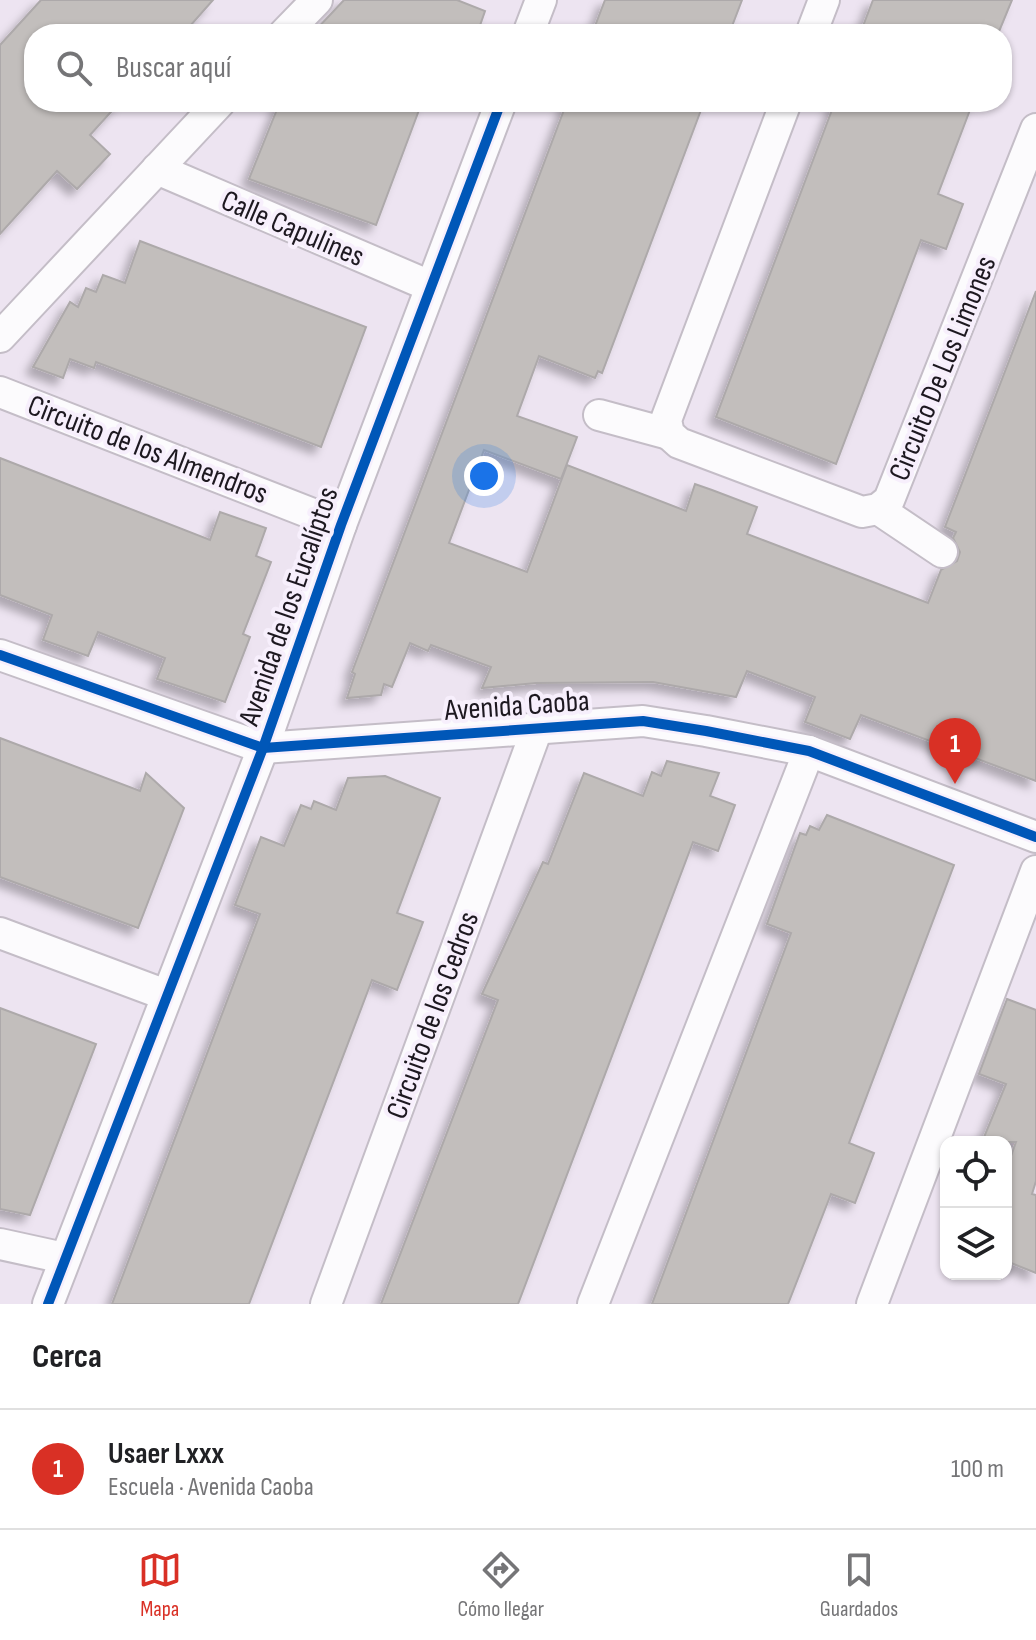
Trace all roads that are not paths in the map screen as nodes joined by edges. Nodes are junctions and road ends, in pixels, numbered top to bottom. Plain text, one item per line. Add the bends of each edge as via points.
1 (317, 0) edge
2 (541, 0) edge
3 (824, 0) edge
4 (294, 24) edge
5 (532, 24) edge
6 (815, 24) edge
7 (211, 112) edge
8 (497, 112) edge
9 (782, 112) edge
10 (1036, 129) edge
11 (157, 169) junction
12 (430, 286) junction
13 (0, 337) edge
14 (0, 392) edge
15 (599, 415) dead end
16 (669, 434) junction
17 (878, 509) junction
18 (341, 525) junction
19 (942, 552) dead end
20 (0, 655) edge
21 (538, 726) junction
22 (263, 748) junction
23 (809, 751) junction
24 (1036, 837) edge
25 (1036, 871) edge
26 (0, 933) edge
27 (166, 995) junction
28 (0, 1244) edge
29 (64, 1258) junction
30 (48, 1304) edge
31 (326, 1304) edge
32 (593, 1304) edge
33 (872, 1304) edge

1 - 4 street
2 - 5 street
3 - 6 street
7 - 11 street
8 - 12 street, Avenida de los Eucalíptos
9 - 16 street via 666,420
10 - 17 street, Circuito De Los Limones via 889,500
11 - 12 street, Calle Capulines
11 - 13 street
12 - 18 street, Avenida de los Eucalíptos
14 - 18 street, Circuito de los Almendros
15 - 16 street, Circuito De Los Limones
16 - 17 street, Circuito De Los Limones via 679,443 862,512
17 - 19 street
18 - 22 street, Avenida de los Eucalíptos
20 - 22 street, Avenida Caoba
21 - 22 street, Avenida Caoba
21 - 23 street, Avenida Caoba via 643,721
21 - 31 street, Circuito de los Cedros
22 - 27 street, Avenida de los Eucalíptos
23 - 24 street, Avenida Caoba
23 - 32 street
25 - 33 street
26 - 27 street
27 - 29 street, Avenida de los Eucalíptos
28 - 29 street
29 - 30 street, Avenida de los Eucalíptos

